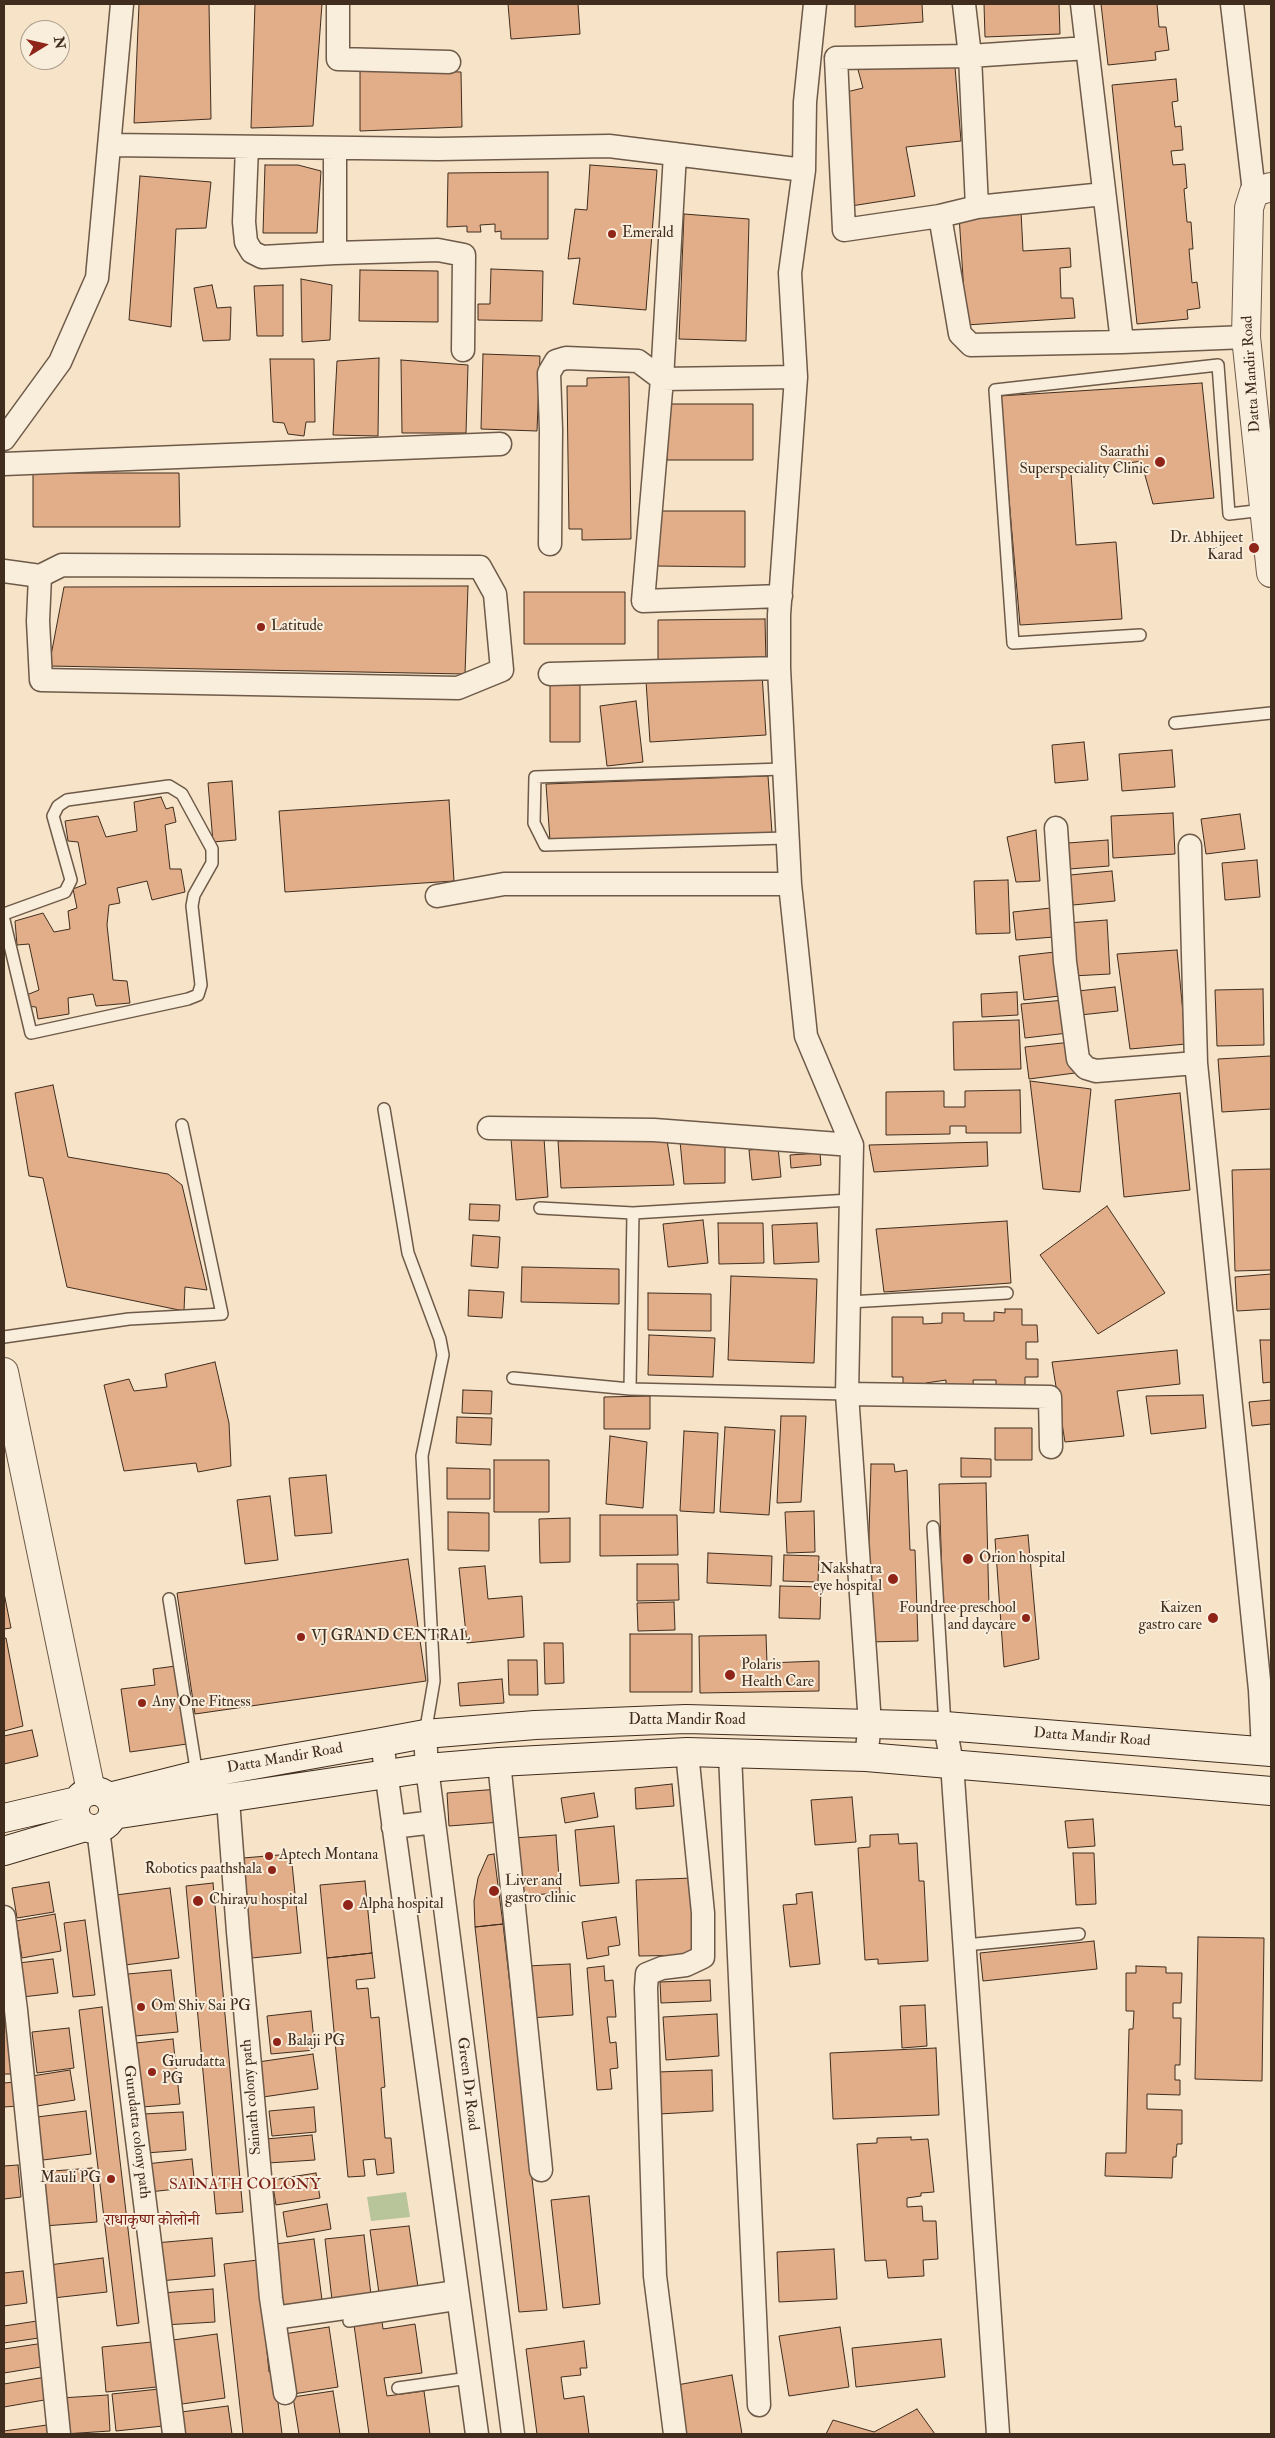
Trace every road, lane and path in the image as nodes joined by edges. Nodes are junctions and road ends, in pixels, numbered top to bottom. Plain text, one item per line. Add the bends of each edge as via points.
1 (122, 4) edge
2 (338, 4) edge
3 (815, 4) edge
4 (964, 4) edge
5 (1082, 4) edge
6 (1232, 4) edge
7 (1087, 48) junction
8 (970, 56) junction
9 (449, 62) dead end
10 (110, 145) junction
11 (247, 147) junction
12 (335, 148) junction
13 (675, 154) junction
14 (804, 170) junction
15 (1263, 189) edge
16 (1104, 194) junction
17 (977, 207) junction
18 (940, 216) junction
19 (334, 253) junction
20 (1246, 336) junction
21 (1122, 342) junction
22 (463, 350) dead end
23 (796, 377) junction
24 (662, 379) junction
25 (4, 439) edge
26 (500, 444) dead end
27 (4, 464) edge
28 (1264, 510) junction
29 (550, 544) dead end
30 (4, 571) edge
31 (1271, 573) edge
32 (40, 576) junction
33 (781, 596) junction
34 (1140, 635) dead end
35 (778, 668) junction
36 (550, 674) dead end
37 (1271, 713) edge
38 (1175, 723) dead end
39 (783, 769) junction
40 (1056, 828) dead end
41 (786, 838) junction
42 (1190, 846) dead end
43 (790, 884) junction
44 (437, 896) dead end
45 (4, 914) edge
46 (4, 920) edge
47 (1196, 1063) junction
48 (384, 1109) dead end
49 (182, 1125) dead end
50 (489, 1128) dead end
51 (852, 1145) junction
52 (850, 1200) junction
53 (540, 1208) dead end
54 (633, 1213) junction
55 (1007, 1293) dead end
56 (849, 1302) junction
57 (4, 1337) edge
58 (4, 1372) edge
59 (513, 1378) dead end
60 (630, 1389) junction
61 (847, 1394) junction
62 (1050, 1447) dead end
63 (933, 1527) dead end
64 (169, 1599) dead end
65 (870, 1724) junction
66 (945, 1726) junction
67 (425, 1734) junction
68 (382, 1742) junction
69 (687, 1752) junction
70 (1267, 1752) edge
71 (730, 1754) junction
72 (866, 1757) junction
73 (500, 1762) junction
74 (952, 1763) junction
75 (427, 1768) junction
76 (385, 1774) junction
77 (197, 1775) junction
78 (1271, 1791) edge
79 (228, 1800) junction
80 (95, 1810) junction
81 (4, 1818) edge
82 (434, 1822) junction
83 (393, 1827) junction
84 (4, 1851) edge
85 (4, 1917) edge
86 (1079, 1934) dead end
87 (965, 1945) junction
88 (477, 2158) junction
89 (439, 2164) junction
90 (541, 2170) dead end
91 (458, 2298) junction
92 (274, 2318) junction
93 (349, 2321) dead end
94 (469, 2378) junction
95 (398, 2388) dead end
96 (285, 2393) dead end
97 (759, 2405) dead end
98 (59, 2434) edge
99 (174, 2434) edge
100 (477, 2434) edge
101 (512, 2434) edge
102 (675, 2434) edge
103 (998, 2434) edge

1 - 10 street
2 - 9 street via 338,59
3 - 14 street via 805,102
4 - 8 street
5 - 7 street
6 - 15 street
7 - 8 street
7 - 16 street
8 - 17 street
8 - 18 street via 836,58 844,230
10 - 11 street
10 - 25 street via 97,278 60,362
11 - 12 street
11 - 19 street via 244,222 246,242 252,252 262,258
12 - 13 street via 609,146
12 - 19 street
13 - 14 street
13 - 24 street
14 - 23 street via 790,273
15 - 20 main road, Datta Mandir Road via 1249,208
16 - 17 street
16 - 21 street
17 - 18 street
18 - 21 street via 960,334 971,345
19 - 22 street via 438,250 464,255
20 - 21 street
20 - 28 main road, Datta Mandir Road
23 - 24 street
23 - 33 street
24 - 29 street via 638,361 566,358 556,361 549,373
24 - 33 street via 642,601
26 - 27 street
28 - 31 main road, Datta Mandir Road
28 - 34 lane via 1229,514 1218,366 995,390 1013,642
30 - 32 street
32 - 32 street via 62,565 480,567 495,594 502,670 458,688 41,680
33 - 35 street
35 - 36 street
35 - 39 street
37 - 38 lane
39 - 41 street
39 - 41 lane via 535,777 534,823 545,845
40 - 47 street via 1065,962 1078,1059 1086,1068 1096,1071
41 - 43 street
42 - 47 street
43 - 44 street via 504,884
43 - 51 street via 806,1036
45 - 46 lane via 66,892 71,880 53,816 58,806 67,800 169,786 182,794 212,849 212,862 194,894 192,906 201,985 198,994 188,999 31,1033
47 - 70 street
48 - 67 lane via 408,1253 443,1355 422,1465 434,1681
49 - 57 lane via 222,1314 129,1319
50 - 51 street via 654,1130
51 - 52 street
52 - 54 lane
52 - 56 street
53 - 54 lane
54 - 60 lane
55 - 56 lane
56 - 61 street
58 - 80 main road
59 - 60 lane
60 - 61 lane
61 - 62 street via 1050,1397
61 - 65 street
63 - 66 lane
64 - 77 lane
65 - 66 main road, Datta Mandir Road
65 - 67 main road, Datta Mandir Road via 686,1719 534,1725
65 - 72 street
66 - 70 main road, Datta Mandir Road
66 - 74 street
67 - 68 main road, Datta Mandir Road
67 - 75 street, Green Dr Road
68 - 76 street
68 - 77 main road, Datta Mandir Road
69 - 71 main road, Datta Mandir Road
69 - 73 main road, Datta Mandir Road
69 - 102 street via 703,1913 704,1958 647,1974 646,1988 655,2276
71 - 72 main road, Datta Mandir Road
71 - 97 street
72 - 74 main road, Datta Mandir Road
73 - 75 main road, Datta Mandir Road
73 - 90 street
74 - 78 main road, Datta Mandir Road
74 - 87 street
75 - 76 main road, Datta Mandir Road
75 - 82 street, Green Dr Road
76 - 79 main road, Datta Mandir Road
76 - 83 street
77 - 80 main road, Datta Mandir Road
79 - 80 main road, Datta Mandir Road
79 - 92 street, Sainath colony path via 238,1942
80 - 81 main road, Datta Mandir Road
80 - 84 main road, Datta Mandir Road
80 - 99 street, Gurudatta colony path
82 - 83 street
82 - 88 street, Green Dr Road
83 - 89 street
85 - 98 street
86 - 87 lane
87 - 103 street
88 - 89 street
88 - 101 street, Green Dr Road
89 - 91 street
91 - 92 street
91 - 93 lane
91 - 94 street
92 - 96 street, Sainath colony path
94 - 95 lane
94 - 100 street

